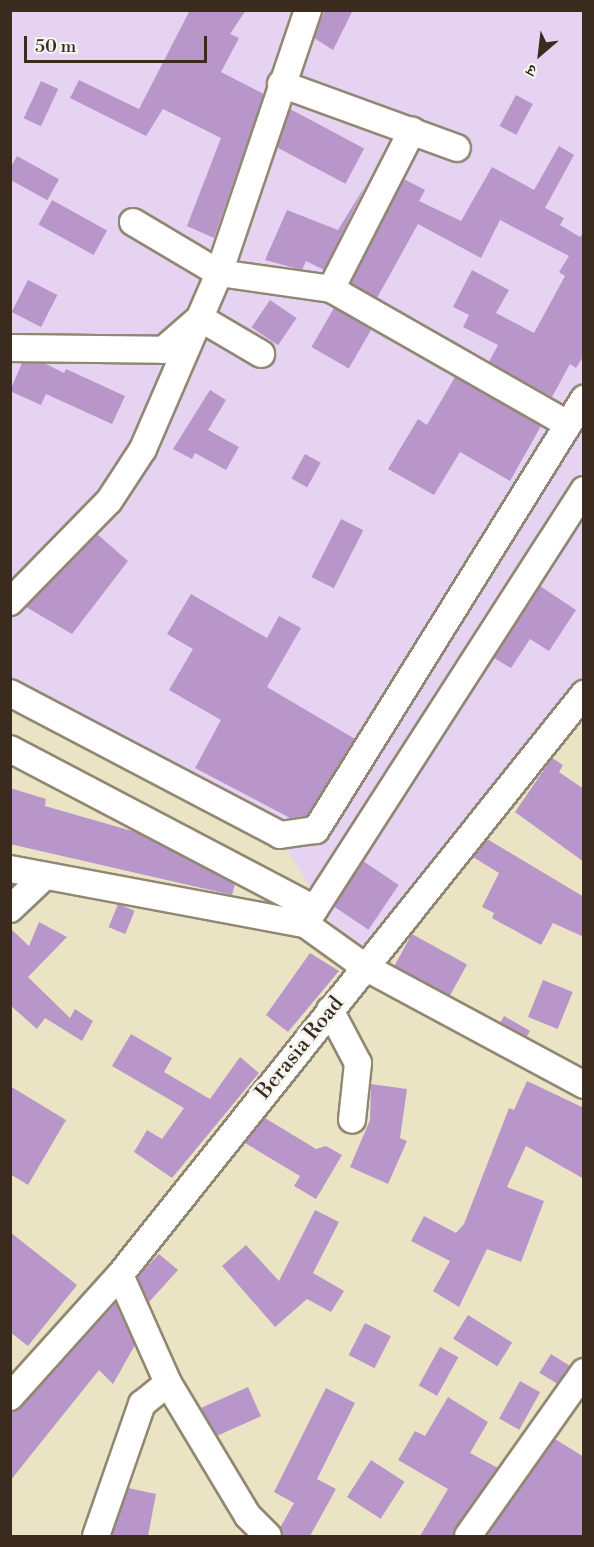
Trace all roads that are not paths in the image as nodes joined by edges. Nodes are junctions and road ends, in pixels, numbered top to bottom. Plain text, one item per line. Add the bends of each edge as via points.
1 (308, 10) edge
2 (281, 84) junction
3 (412, 131) junction
4 (458, 148) dead end
5 (133, 222) dead end
6 (219, 273) junction
7 (331, 289) junction
8 (200, 318) junction
9 (10, 348) edge
10 (261, 354) dead end
11 (584, 399) edge
12 (568, 424) junction
13 (584, 490) edge
14 (10, 602) edge
15 (10, 693) edge
16 (584, 694) edge
17 (10, 749) edge
18 (10, 869) edge
19 (45, 876) junction
20 (10, 909) edge
21 (310, 916) junction
22 (365, 967) junction
23 (330, 1010) junction
24 (584, 1085) edge
25 (352, 1120) dead end
26 (120, 1275) junction
27 (584, 1372) edge
28 (168, 1383) junction
29 (10, 1397) edge
30 (96, 1536) edge
31 (268, 1536) edge
32 (468, 1536) edge

1 - 2 street
2 - 3 street
2 - 6 street
3 - 4 street
3 - 7 street
5 - 6 street
6 - 7 street
6 - 8 street
7 - 12 street
8 - 9 street via 163,350
8 - 10 street
8 - 14 street via 143,449 109,501
11 - 12 street
12 - 15 street via 316,830 280,835
13 - 21 street
16 - 22 street, Berasia Road
17 - 21 street
18 - 19 street
19 - 20 street
19 - 21 street
21 - 22 street
22 - 23 street, Berasia Road
22 - 24 street
23 - 25 street via 358,1063
23 - 26 street, Berasia Road
26 - 28 street
26 - 29 street, Berasia Road
27 - 32 street
28 - 30 street via 142,1404
28 - 31 street via 248,1516

